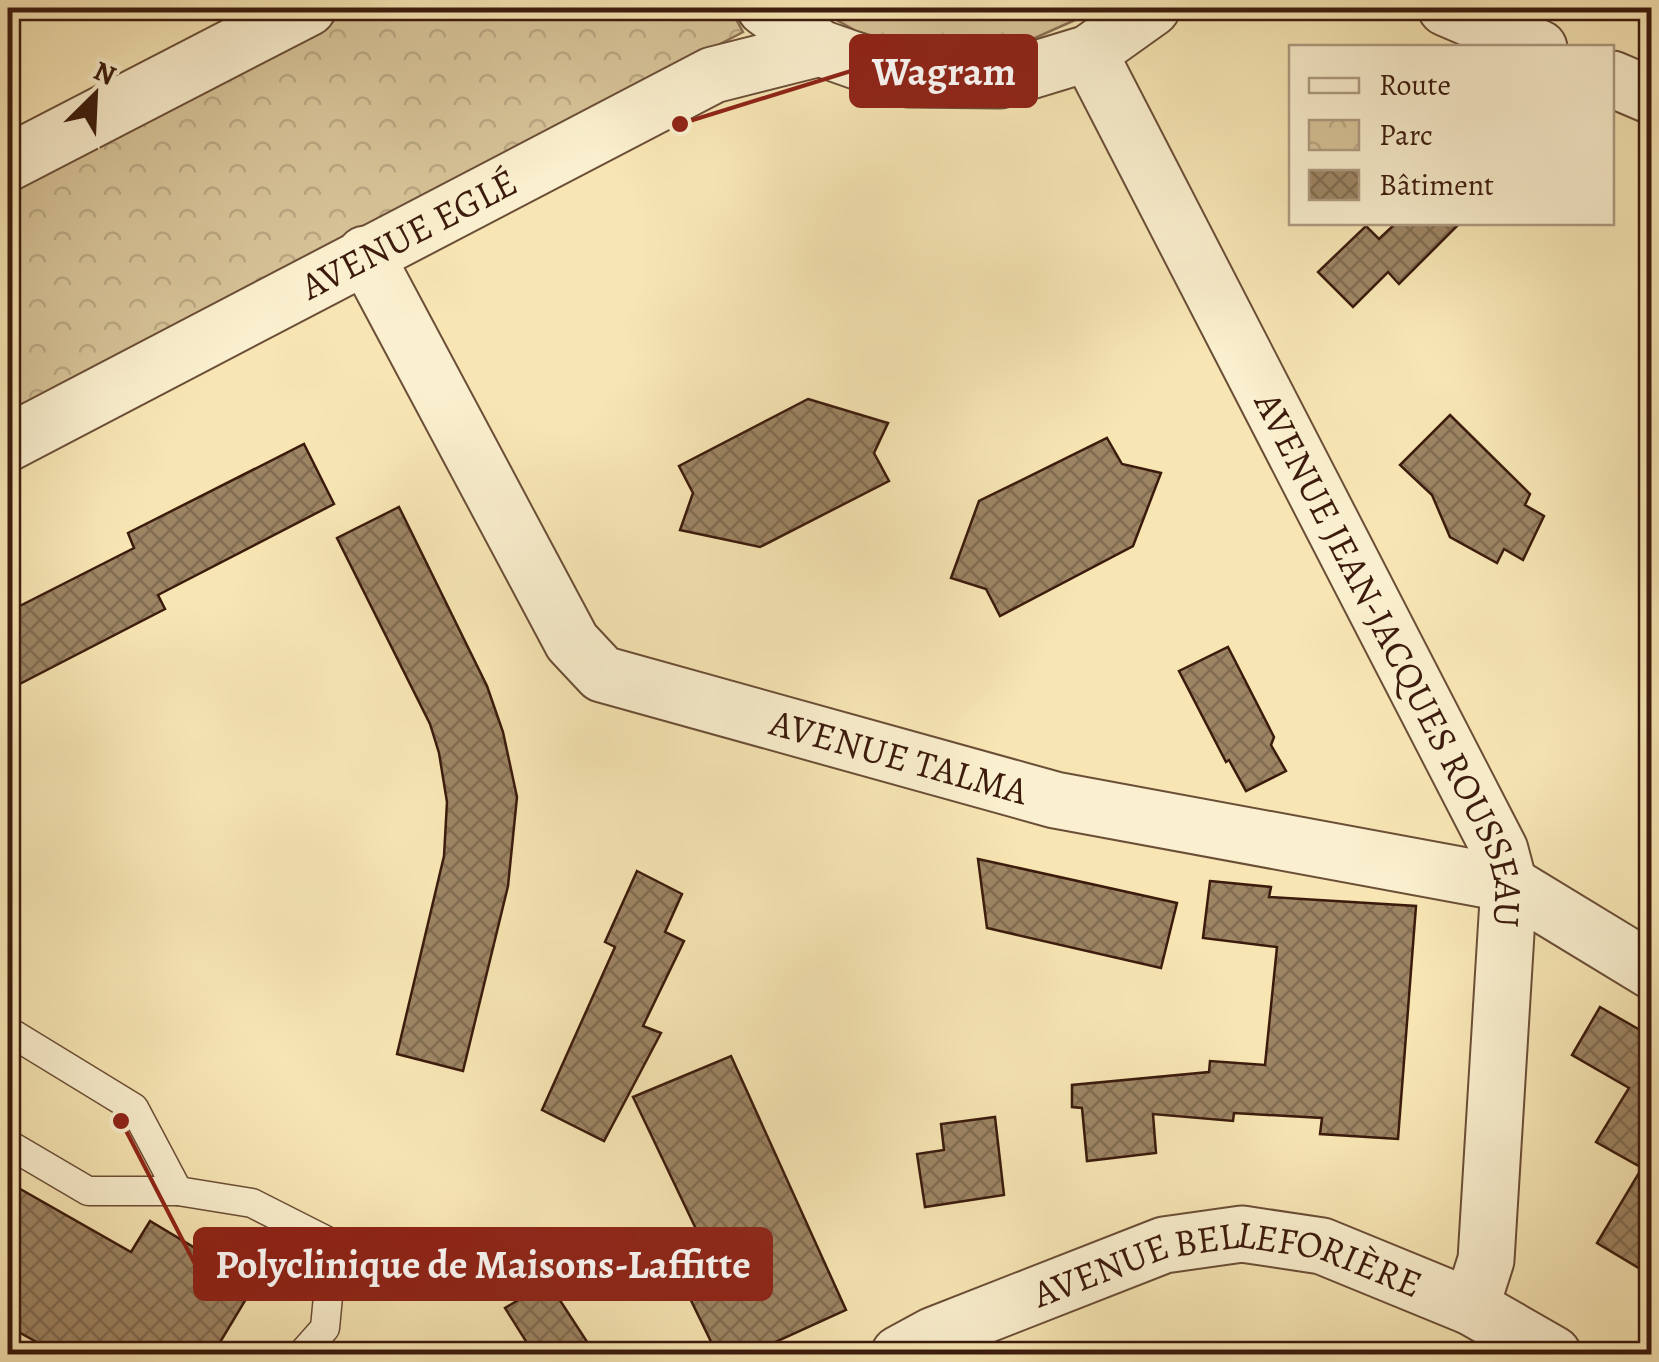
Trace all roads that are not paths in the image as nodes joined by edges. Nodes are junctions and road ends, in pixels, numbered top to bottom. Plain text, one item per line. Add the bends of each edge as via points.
1 (308, 8) edge
2 (765, 8) edge
3 (1152, 8) edge
4 (1446, 8) edge
5 (250, 21) edge
6 (1532, 45) edge
7 (820, 48) junction
8 (1089, 54) junction
9 (1614, 80) edge
10 (1652, 96) edge
11 (8, 163) edge
12 (366, 254) junction
13 (8, 442) edge
14 (1509, 884) junction
15 (1652, 971) edge
16 (8, 1031) edge
17 (8, 1144) edge
18 (178, 1191) junction
19 (1471, 1307) junction
20 (302, 1354) edge
21 (899, 1354) edge
22 (1553, 1354) edge

1 - 5 street
2 - 7 street
3 - 8 street
4 - 6 street
5 - 11 street
7 - 8 street via 908,79 1000,80
7 - 12 street, AVENUE EGLÉ via 713,75
8 - 14 street, AVENUE JEAN-JACQUES ROUSSEAU via 1500,850
9 - 10 street
12 - 13 street, AVENUE EGLÉ
12 - 14 street, AVENUE TALMA via 572,642 602,674 1055,800
14 - 15 street, AVENUE TALMA
14 - 19 street, AVENUE JEAN-JACQUES ROUSSEAU via 1486,1260
16 - 18 lane via 134,1108
17 - 18 lane via 88,1191
18 - 20 lane via 252,1203 333,1244 324,1328
19 - 21 street, AVENUE BELLEFORIÈRE via 1322,1246 1242,1234 1164,1245
19 - 22 street, AVENUE BELLEFORIÈRE

